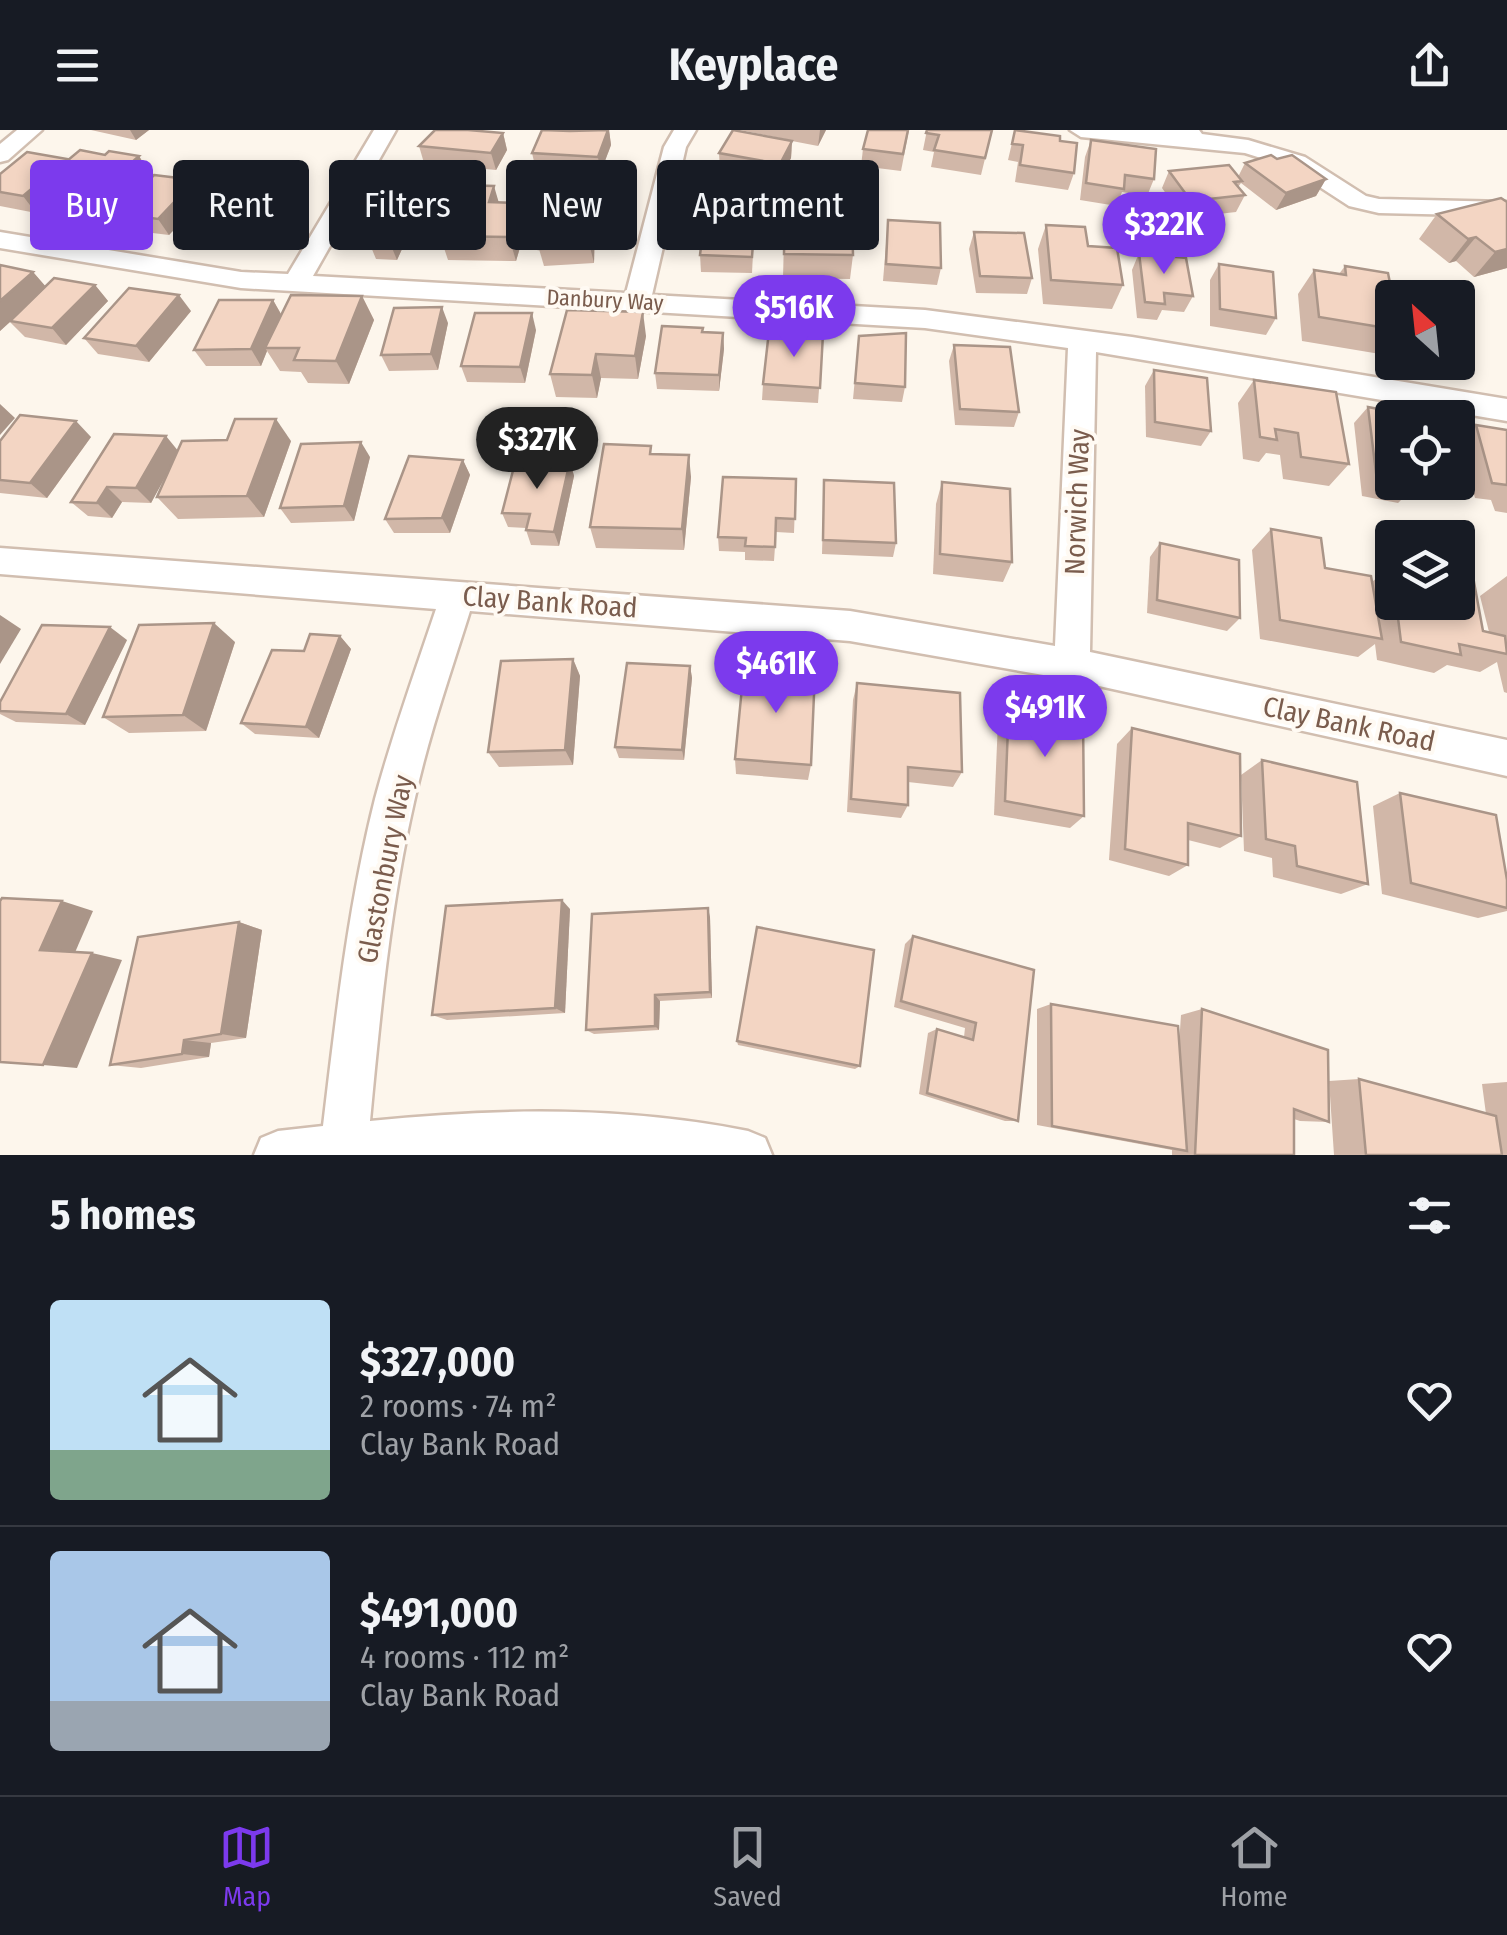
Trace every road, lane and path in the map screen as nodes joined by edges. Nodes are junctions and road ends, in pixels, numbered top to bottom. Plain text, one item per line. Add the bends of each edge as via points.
1 (31, 130) edge
2 (386, 130) edge
3 (685, 130) edge
4 (1081, 130) edge
5 (1191, 135) edge
6 (0, 155) edge
7 (1507, 209) edge
8 (0, 240) edge
9 (295, 284) junction
10 (637, 302) junction
11 (1082, 340) junction
12 (1507, 410) edge
13 (0, 562) edge
14 (457, 597) junction
15 (1072, 664) junction
16 (1507, 758) edge
17 (344, 1148) junction
18 (278, 1155) edge
19 (748, 1155) edge

1 - 6 street
2 - 9 street
3 - 10 street via 675,147
4 - 5 street
5 - 7 street via 1296,162 1358,201 1379,206
8 - 9 street, Danbury Way via 162,270
9 - 10 street, Danbury Way
10 - 11 street, Danbury Way via 925,319
11 - 12 street, Danbury Way
11 - 15 street, Norwich Way
13 - 14 street, Clay Bank Road
14 - 15 street, Clay Bank Road via 850,626
14 - 17 street, Glastonbury Way via 388,829
15 - 16 street, Clay Bank Road
17 - 18 street
17 - 19 street via 577,1133

